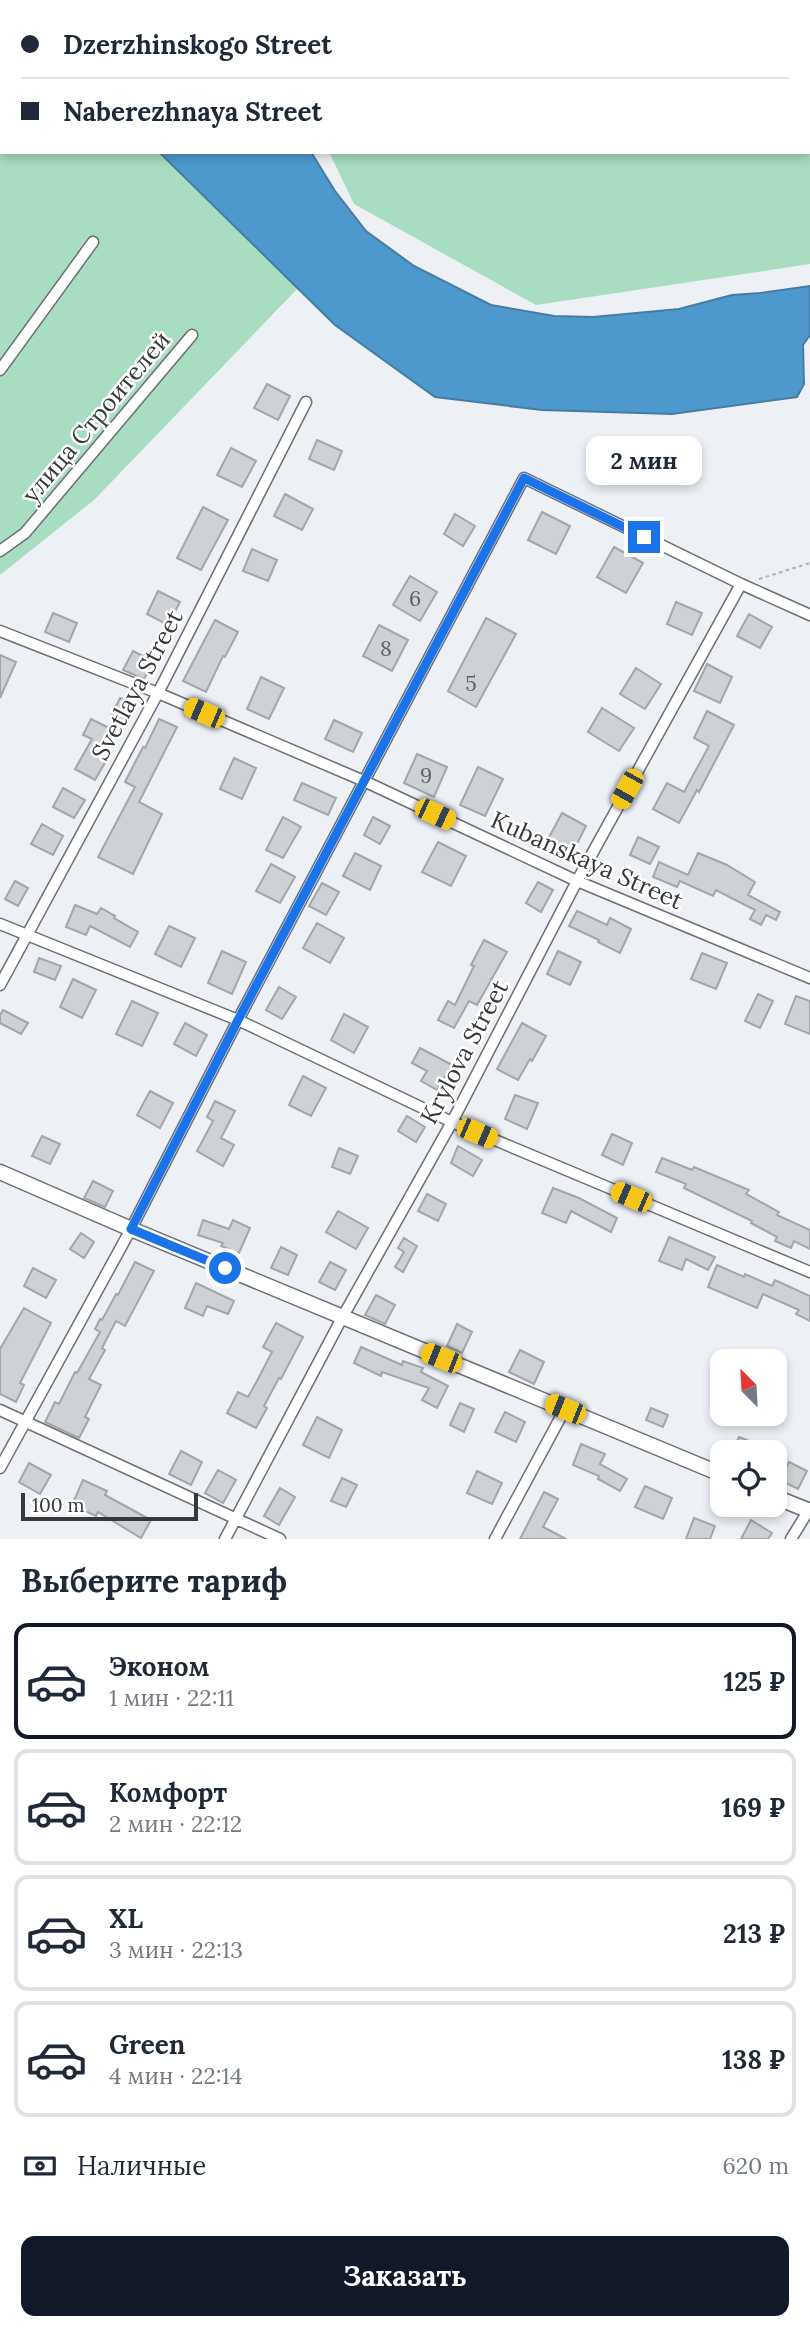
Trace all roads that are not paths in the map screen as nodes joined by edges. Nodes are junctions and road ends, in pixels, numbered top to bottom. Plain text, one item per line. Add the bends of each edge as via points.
1 (93, 242) dead end
2 (192, 335) dead end
3 (0, 370) edge
4 (306, 402) dead end
5 (0, 551) edge
6 (741, 584) junction
7 (810, 615) edge
8 (0, 631) edge
9 (158, 693) junction
10 (364, 781) junction
11 (577, 881) junction
12 (0, 924) edge
13 (27, 936) junction
14 (810, 978) edge
15 (0, 985) edge
16 (238, 1020) junction
17 (452, 1122) junction
18 (0, 1172) edge
19 (131, 1229) junction
20 (810, 1272) edge
21 (342, 1318) junction
22 (565, 1409) junction
23 (0, 1410) edge
24 (25, 1421) junction
25 (0, 1468) edge
26 (710, 1470) edge
27 (787, 1502) edge
28 (809, 1510) edge
29 (236, 1518) junction
30 (225, 1539) edge
31 (280, 1539) edge
32 (495, 1539) edge
33 (790, 1539) edge

1 - 3 street
2 - 5 street, улица Строителей via 25,533
4 - 9 street, Svetlaya Street
6 - 7 street
6 - 10 street via 524,478
6 - 11 street, Krylova Street
8 - 9 street, Kubanskaya Street
9 - 10 street, Kubanskaya Street
9 - 13 street, Svetlaya Street
10 - 11 street, Kubanskaya Street
10 - 16 street
11 - 14 street, Kubanskaya Street
11 - 17 street, Krylova Street
12 - 13 street
13 - 15 street, Svetlaya Street
13 - 16 street
16 - 17 street
16 - 19 street
17 - 20 street
17 - 21 street, Krylova Street
18 - 19 street
19 - 21 street
19 - 24 street
21 - 22 street
21 - 29 street, Krylova Street
22 - 26 street
22 - 32 street
23 - 24 street
24 - 25 street
24 - 29 street
27 - 28 street
28 - 33 street
29 - 30 street, Krylova Street
29 - 31 street

